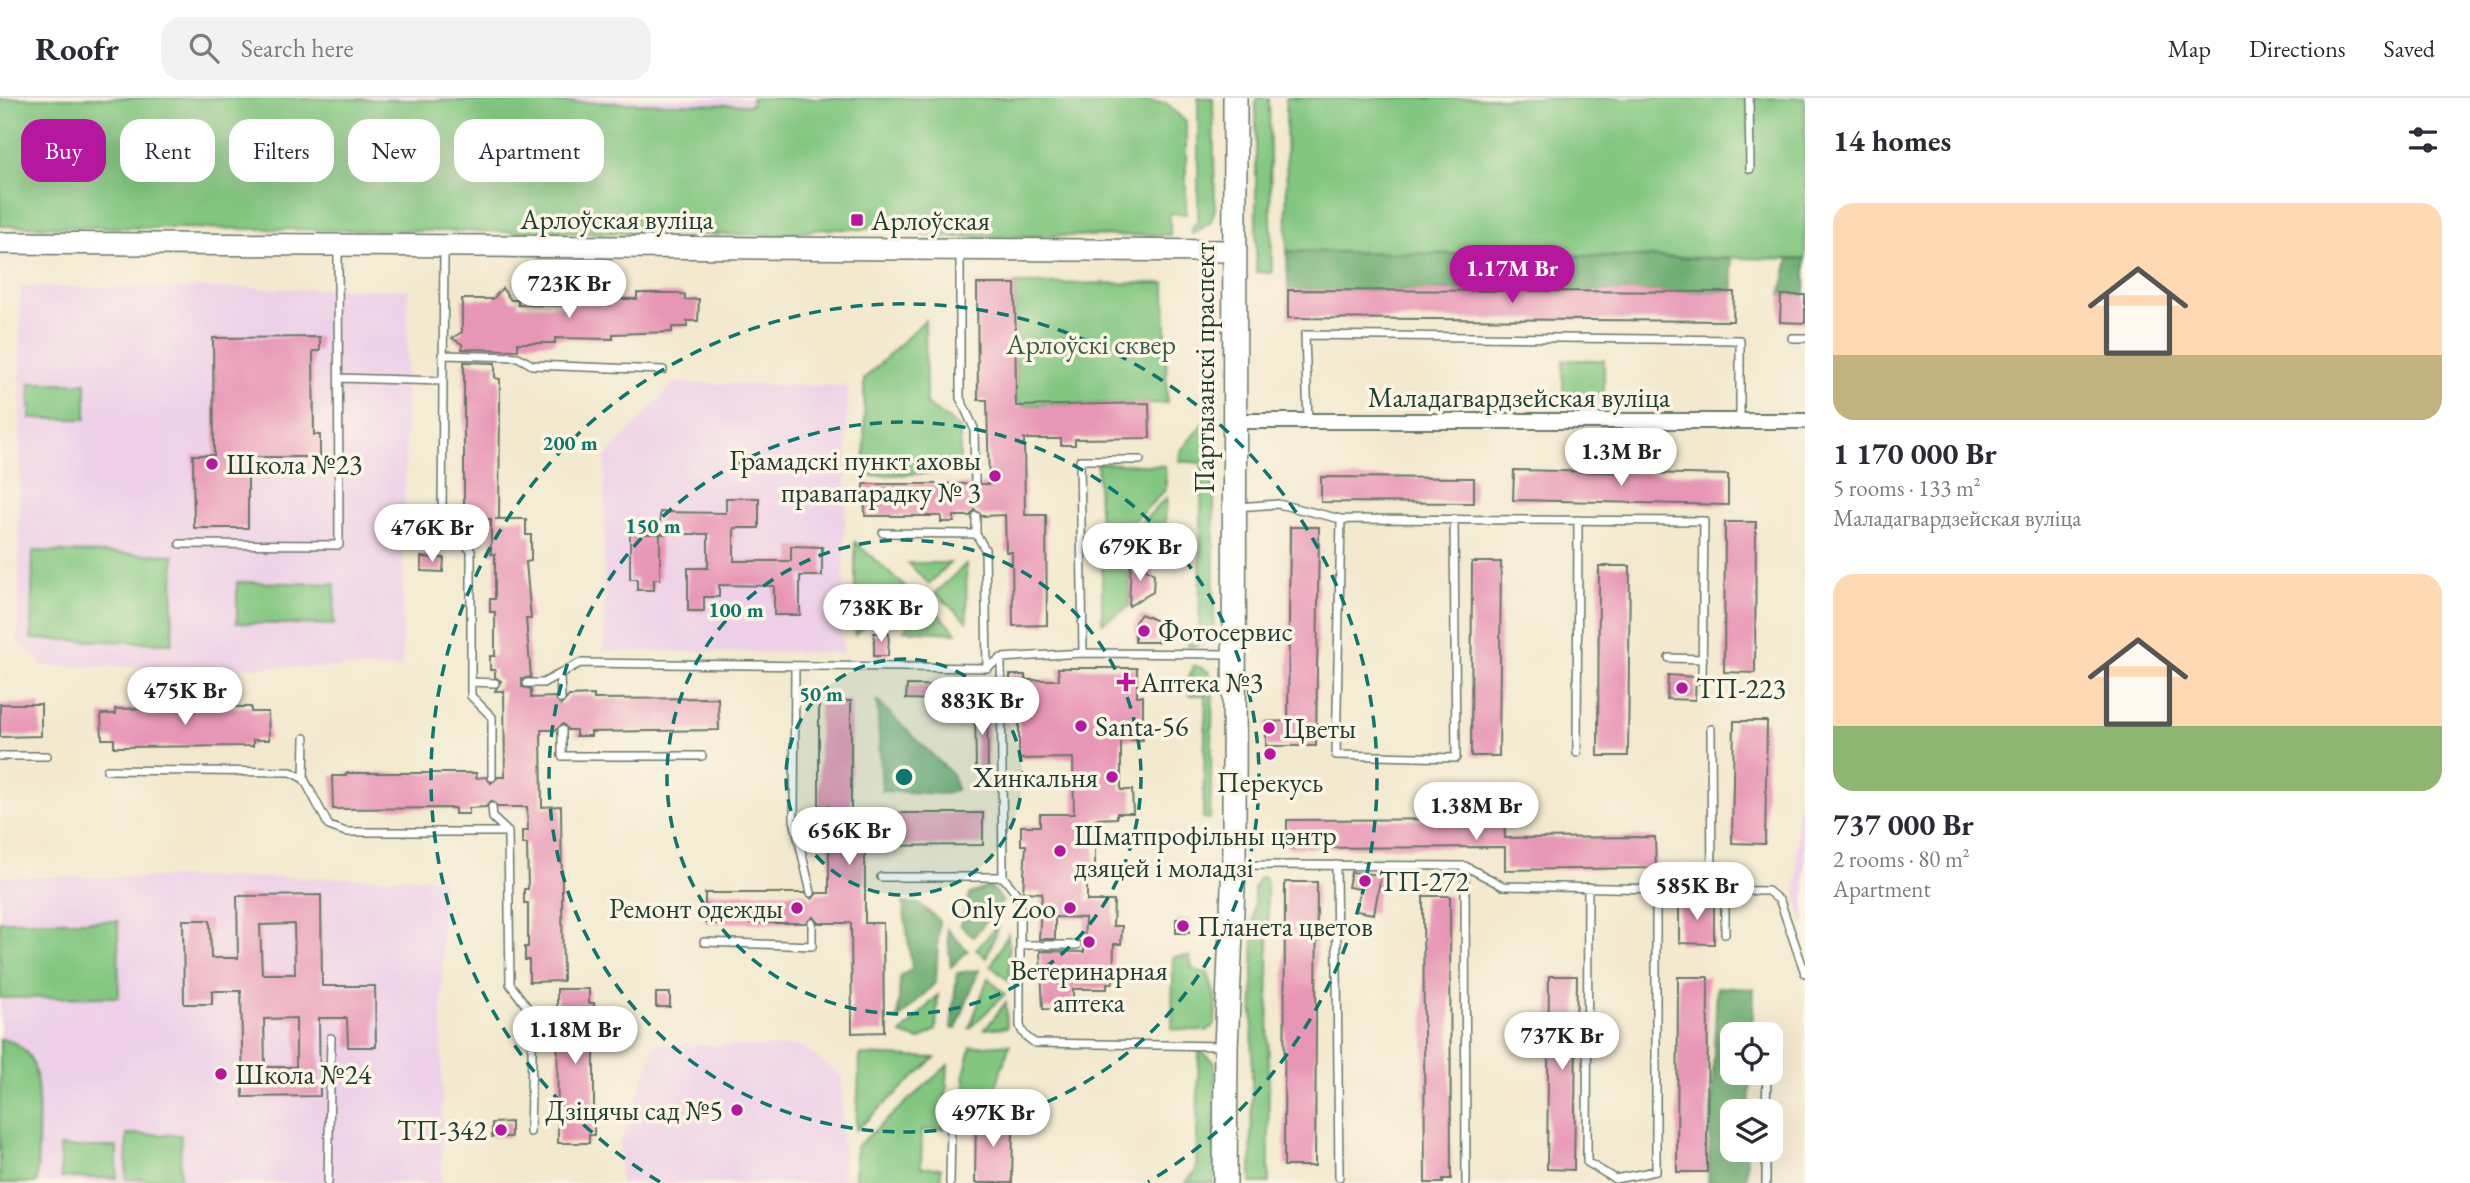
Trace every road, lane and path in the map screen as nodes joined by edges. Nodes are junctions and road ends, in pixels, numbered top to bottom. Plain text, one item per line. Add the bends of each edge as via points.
1 (1234, 98) edge
2 (1749, 98) edge
3 (1750, 169) dead end
4 (0, 243) edge
5 (338, 245) junction
6 (444, 246) junction
7 (960, 249) junction
8 (1234, 251) junction
9 (1792, 338) dead end
10 (1805, 338) edge
11 (442, 355) junction
12 (663, 370) dead end
13 (339, 378) junction
14 (442, 381) junction
15 (1233, 421) junction
16 (1308, 421) junction
17 (1740, 421) junction
18 (1805, 421) edge
19 (1140, 460) dead end
20 (975, 484) dead end
21 (1234, 507) junction
22 (976, 516) dead end
23 (1341, 519) junction
24 (1454, 519) junction
25 (1578, 520) junction
26 (883, 534) dead end
27 (976, 534) junction
28 (180, 544) dead end
29 (1083, 653) junction
30 (1233, 654) junction
31 (1000, 658) junction
32 (1669, 658) dead end
33 (1703, 659) junction
34 (794, 666) junction
35 (987, 668) junction
36 (560, 676) junction
37 (1702, 681) dead end
38 (471, 682) junction
39 (495, 683) dead end
40 (527, 683) dead end
41 (561, 699) dead end
42 (1711, 729) dead end
43 (562, 730) dead end
44 (305, 738) dead end
45 (1577, 753) dead end
46 (47, 756) dead end
47 (702, 756) dead end
48 (0, 757) edge
49 (107, 770) dead end
50 (492, 777) dead end
51 (304, 779) junction
52 (492, 807) dead end
53 (508, 832) junction
54 (1234, 865) junction
55 (1336, 865) junction
56 (1465, 866) junction
57 (881, 877) dead end
58 (1003, 877) junction
59 (1588, 887) junction
60 (1656, 887) junction
61 (1712, 889) junction
62 (1725, 889) junction
63 (811, 893) dead end
64 (812, 923) dead end
65 (1725, 934) dead end
66 (704, 942) dead end
67 (1020, 945) junction
68 (1077, 946) dead end
69 (1803, 959) edge
70 (1805, 972) edge
71 (331, 1038) dead end
72 (1226, 1047) junction
73 (951, 1123) dead end
74 (530, 1132) dead end
75 (1766, 1162) edge
76 (1339, 1177) dead end
77 (1615, 1181) edge
78 (328, 1183) edge
79 (950, 1183) edge
80 (1225, 1183) edge
81 (1466, 1183) edge
82 (1766, 1183) edge

1 - 8 main road, Партызанскі праспект
2 - 3 lane
4 - 5 street, Арлоўская вуліца
5 - 6 street, Арлоўская вуліца
5 - 13 lane
6 - 7 street, Арлоўская вуліца
6 - 11 lane
7 - 8 street, Арлоўская вуліца
7 - 20 lane via 960,398 974,428
8 - 15 main road, Партызанскі праспект
9 - 10 lane
11 - 12 lane via 518,358 532,365
11 - 14 lane
13 - 14 lane
13 - 28 lane via 339,545
14 - 38 lane via 442,517 471,551
15 - 16 street, Маладагвардзейская вуліца
15 - 21 main road, Партызанскі праспект
16 - 17 street, Маладагвардзейская вуліца
16 - 17 lane via 1306,335 1740,340
17 - 18 street, Маладагвардзейская вуліца
19 - 29 lane via 1080,460
21 - 23 lane via 1278,504
21 - 30 main road, Партызанскі праспект
22 - 27 lane
23 - 24 lane
23 - 24 lane via 1336,755 1456,758
24 - 25 lane
25 - 33 lane via 1704,521
25 - 45 lane
26 - 27 lane
27 - 35 lane via 985,549
29 - 30 lane
29 - 31 lane
30 - 54 main road, Партызанскі праспект
31 - 35 lane
31 - 58 lane
32 - 33 lane
33 - 37 lane
34 - 35 lane
34 - 36 lane via 580,663
34 - 63 lane via 794,820
36 - 40 lane
36 - 41 lane
38 - 39 lane
38 - 50 lane via 471,696 492,716
42 - 61 lane
43 - 47 lane via 562,756
44 - 51 lane
46 - 48 lane
49 - 51 lane via 291,772
51 - 53 lane via 329,825 346,832
52 - 53 lane via 492,818
53 - 74 lane via 510,984 533,1014
54 - 55 lane
54 - 72 main road, Партызанскі праспект
55 - 56 lane
55 - 76 lane
56 - 59 lane via 1503,886
56 - 81 lane
57 - 58 lane
58 - 67 lane via 1020,898
59 - 60 lane
59 - 77 lane via 1587,1162
60 - 61 lane
60 - 77 lane via 1656,1171
61 - 62 lane
62 - 65 lane
62 - 69 lane via 1768,891 1780,901
64 - 66 lane via 812,946
67 - 68 lane
67 - 72 lane via 1020,1025 1035,1043
69 - 70 lane
71 - 78 lane
72 - 80 main road, Партызанскі праспект
73 - 79 lane
75 - 82 lane

